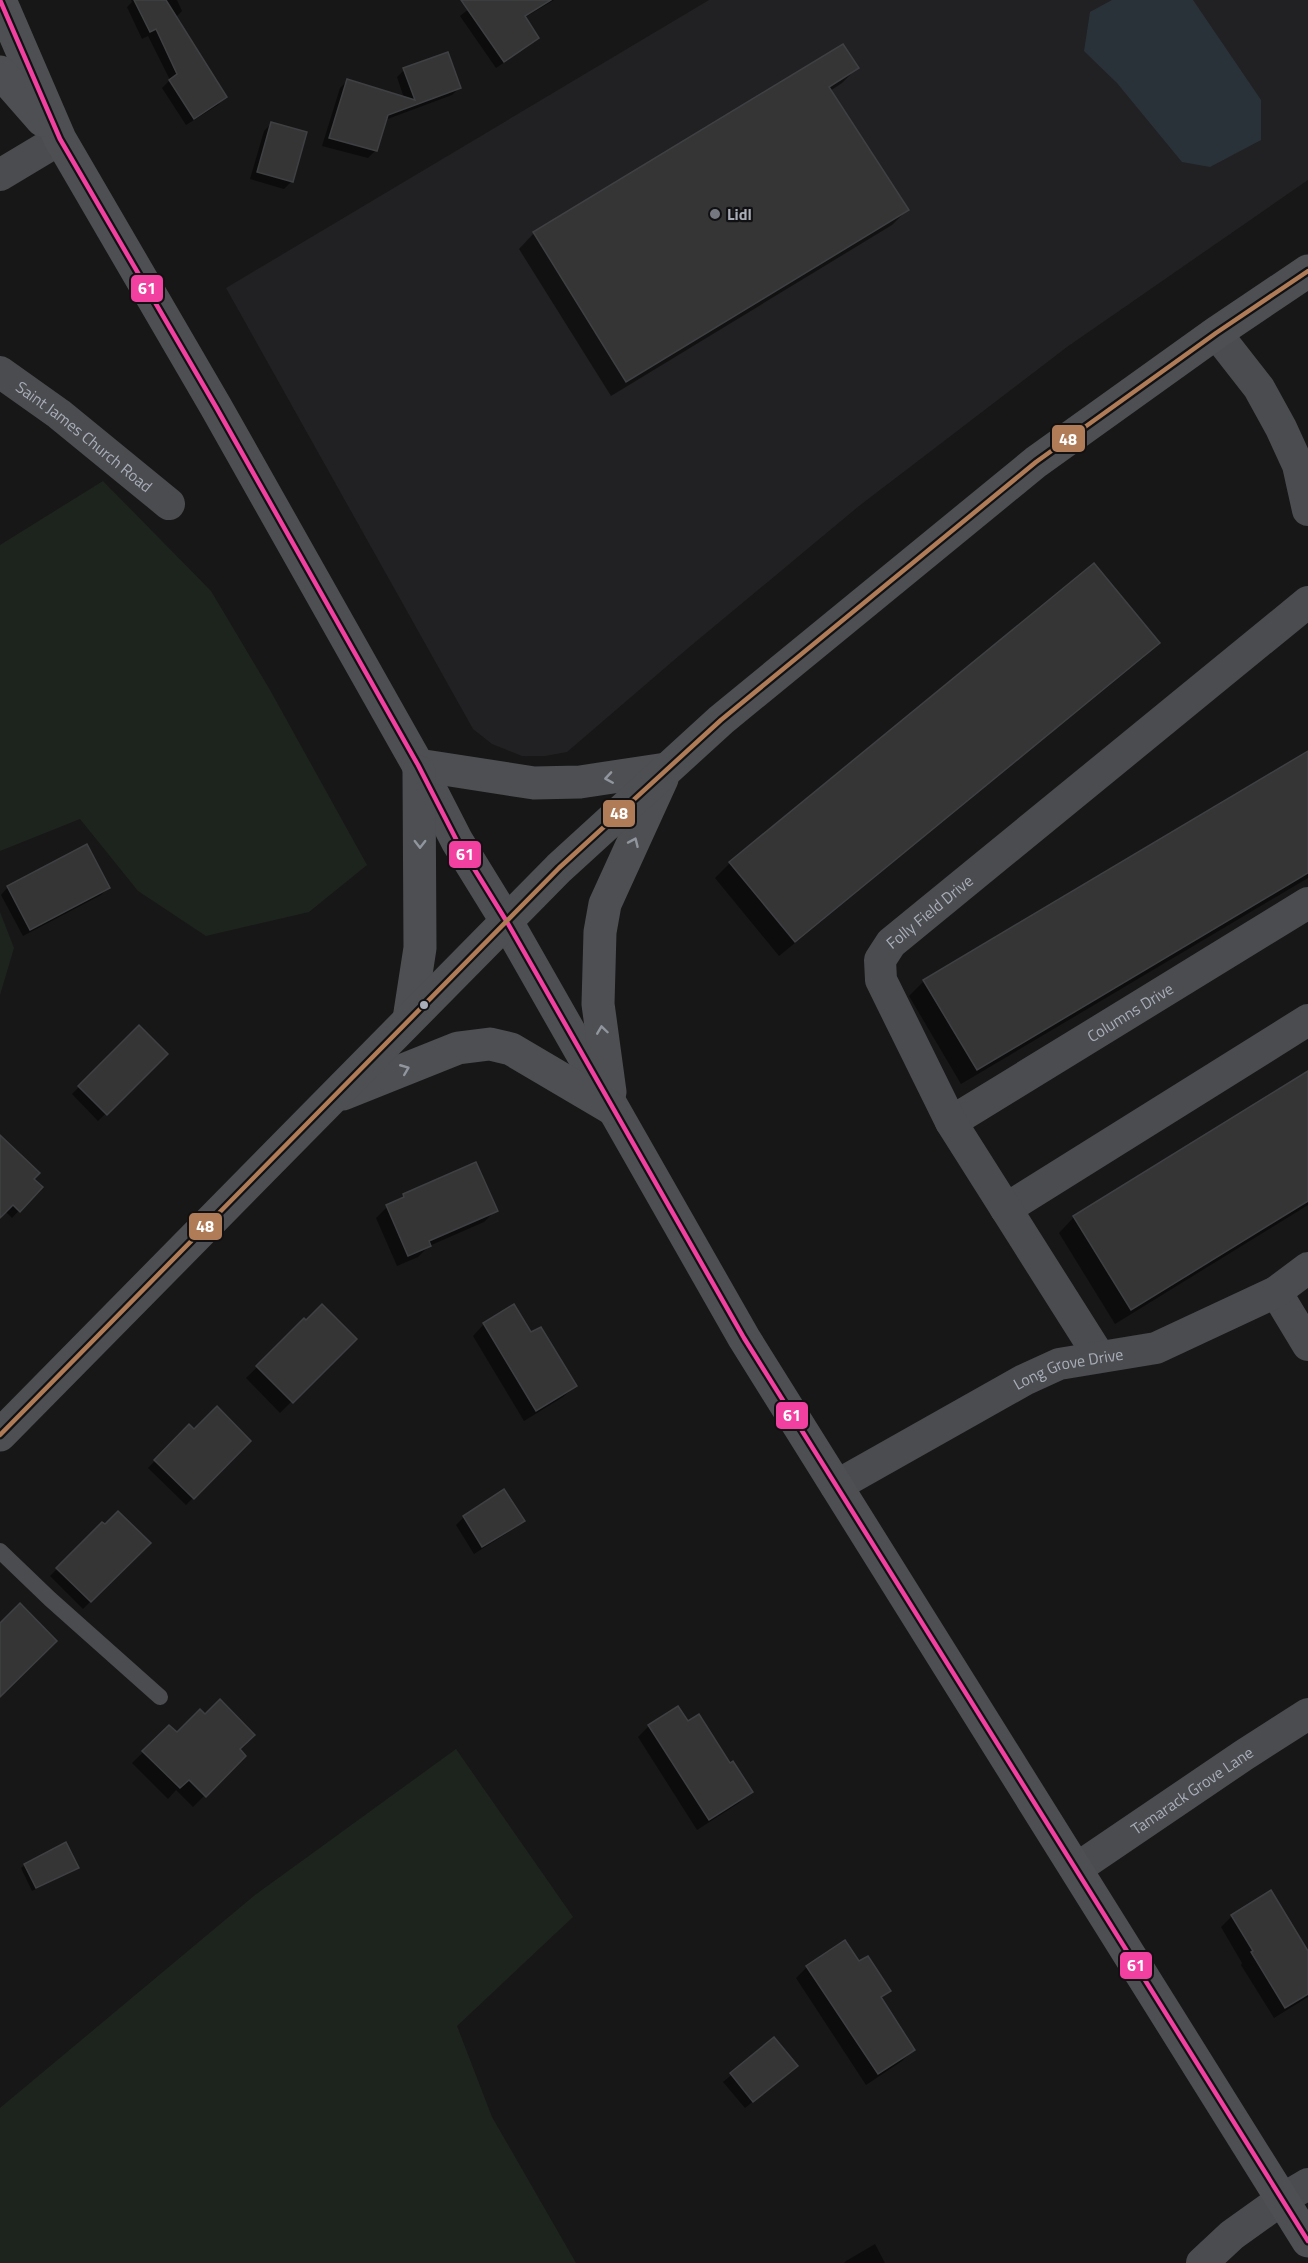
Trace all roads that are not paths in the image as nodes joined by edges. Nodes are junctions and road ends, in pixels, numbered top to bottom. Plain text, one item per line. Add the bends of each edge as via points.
1 (0, 0) edge
2 (0, 72) edge
3 (60, 139) junction
4 (0, 175) edge
5 (1308, 271) edge
6 (1216, 333) junction
7 (0, 372) edge
8 (169, 504) dead end
9 (1308, 510) edge
10 (1308, 602) edge
11 (418, 765) junction
12 (666, 769) junction
13 (1305, 911) edge
14 (507, 922) junction
15 (409, 1019) junction
16 (1308, 1020) edge
17 (331, 1099) junction
18 (613, 1108) junction
19 (951, 1122) junction
20 (1006, 1209) junction
21 (1308, 1269) edge
22 (1276, 1292) junction
23 (1308, 1345) edge
24 (1099, 1356) junction
25 (0, 1435) edge
26 (836, 1486) junction
27 (0, 1551) edge
28 (160, 1697) dead end
29 (1308, 1714) edge
30 (1076, 1869) junction
31 (1294, 2192) edge
32 (1308, 2241) edge
33 (1202, 2263) edge

1 - 3 main road
2 - 3 main road
3 - 4 street
3 - 11 main road
5 - 6 main road
6 - 9 street via 1259,388 1281,428 1298,465
6 - 12 main road via 1036,462
7 - 8 street, Saint James Church Road via 68,420
10 - 19 street, Folly Field Drive via 891,943 880,960 881,980
12 -> 11 main road via 580,782 534,783
11 - 14 main road via 457,841
11 -> 15 main road via 420,948
12 - 14 main road via 595,833
18 -> 12 main road via 598,1004 600,932 605,904
13 - 19 street, Columns Drive
14 - 15 main road
14 - 18 main road
15 - 17 main road
16 - 20 street
17 -> 18 main road via 458,1048 490,1044 511,1048
17 - 25 main road
18 - 26 main road via 744,1338
19 - 20 street, Folly Field Drive
20 - 24 street, Folly Field Drive
21 - 22 street, Long Grove Drive
22 - 23 street
22 - 24 street, Long Grove Drive via 1156,1348
24 - 26 street, Long Grove Drive via 1059,1364 1024,1380
26 - 30 main road
27 - 28 lane
29 - 30 street, Tamarack Grove Lane
30 - 31 main road
31 - 32 main road
31 - 33 street via 1232,2235

